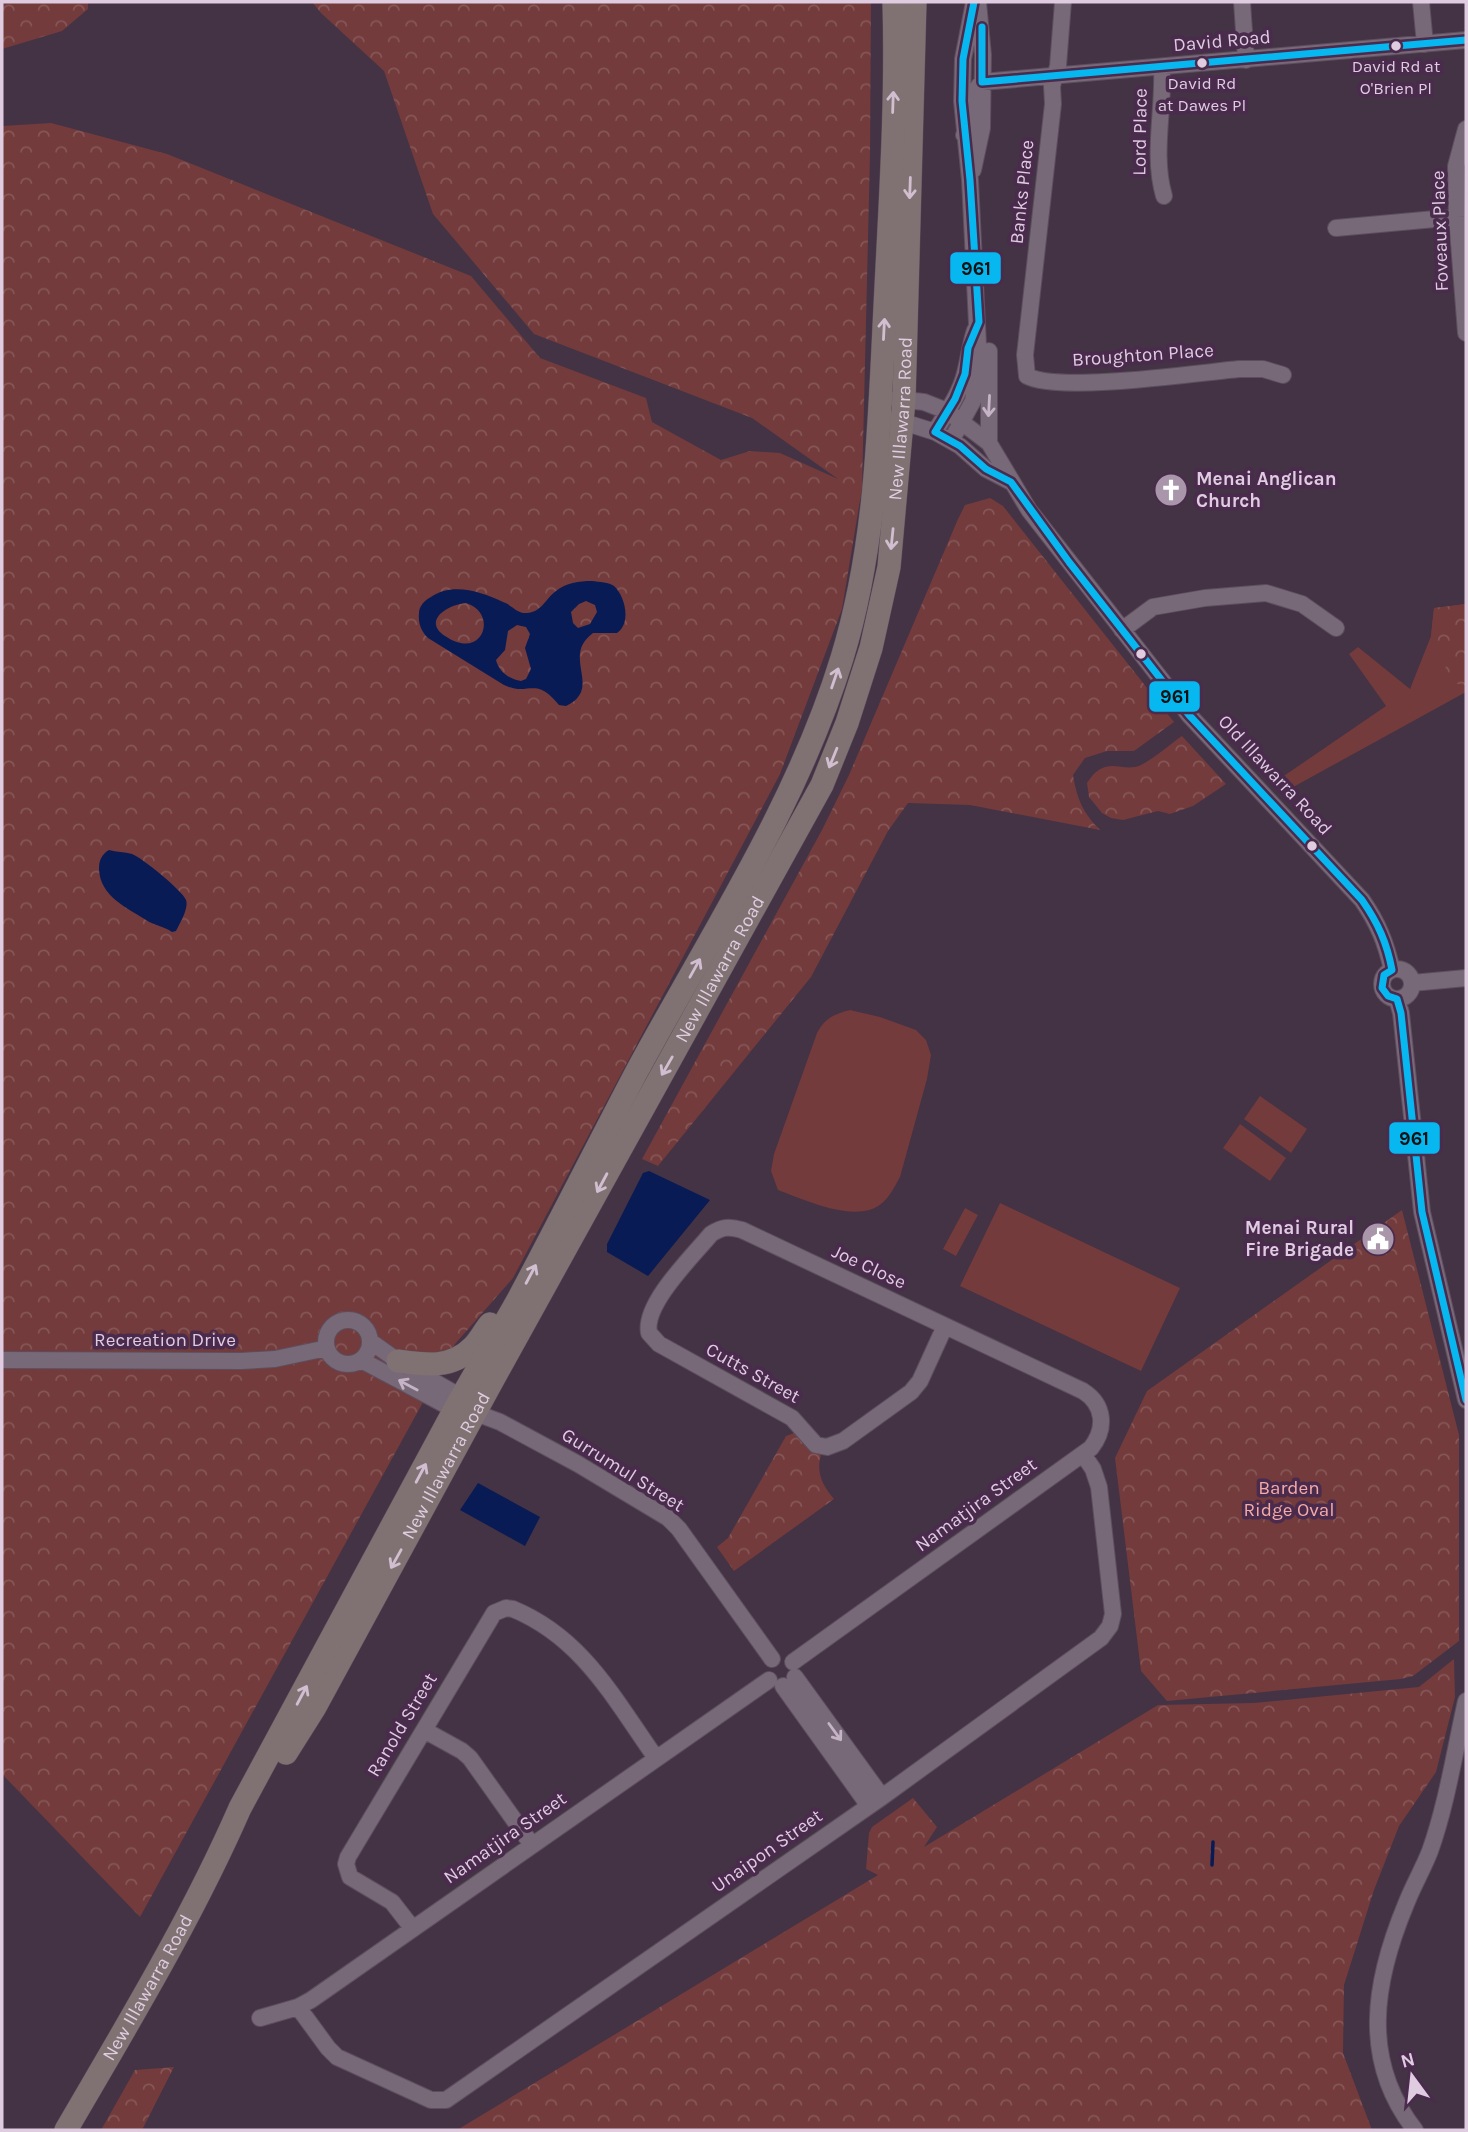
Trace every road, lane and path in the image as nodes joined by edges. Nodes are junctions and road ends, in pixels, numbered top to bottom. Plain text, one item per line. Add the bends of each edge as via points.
1 (894, 2) edge
2 (915, 2) edge
3 (976, 2) edge
4 (1063, 2) edge
5 (1242, 2) edge
6 (1421, 2) edge
7 (968, 26) junction
8 (1466, 40) edge
9 (1425, 44) junction
10 (1246, 60) junction
11 (1162, 68) junction
12 (1055, 75) junction
13 (982, 82) junction
14 (1466, 129) edge
15 (964, 135) junction
16 (970, 180) junction
17 (1164, 196) dead end
18 (1457, 217) junction
19 (1336, 228) dead end
20 (979, 322) junction
21 (1466, 333) edge
22 (1025, 355) joint
23 (1283, 375) dead end
24 (891, 409) junction
25 (947, 411) junction
26 (962, 421) junction
27 (935, 432) junction
28 (951, 440) junction
29 (989, 443) junction
30 (1011, 482) junction
31 (1336, 628) dead end
32 (1122, 630) junction
33 (1392, 970) junction
34 (1466, 978) edge
35 (1412, 983) junction
36 (1397, 999) junction
37 (517, 1301) junction
38 (945, 1326) junction
39 (649, 1333) joint
40 (370, 1341) junction
41 (327, 1348) junction
42 (2, 1360) edge
43 (361, 1360) junction
44 (398, 1361) junction
45 (1466, 1400) edge
46 (464, 1407) junction
47 (1102, 1422) joint
48 (1083, 1454) junction
49 (785, 1676) junction
50 (1466, 1701) edge
51 (424, 1730) junction
52 (656, 1758) junction
53 (876, 1802) junction
54 (532, 1845) junction
55 (413, 1929) junction
56 (298, 2007) junction
57 (260, 2018) dead end
58 (66, 2130) edge
59 (1415, 2130) edge

24 -> 1 highway, New Illawarra Road
2 -> 24 highway, New Illawarra Road
3 - 7 street
3 - 13 street via 982,27
4 - 12 street
5 - 10 street
6 - 9 street
7 - 13 street via 974,68
7 - 15 street via 963,59
8 - 9 street, David Road
9 - 10 street, David Road
10 - 11 street, David Road
11 - 12 street, David Road
11 - 17 street, Lord Place via 1158,163
12 - 13 street, David Road
12 - 22 street, Banks Place
13 - 15 street via 972,95 971,119
13 - 16 street via 982,128
14 - 18 street, Foveaux Place via 1456,166
15 - 16 street
16 - 20 street
18 - 19 street
18 - 21 street, Foveaux Place
20 - 25 street via 968,348 965,374
20 - 26 street via 977,384
20 -> 29 street via 990,355
22 - 23 street, Broughton Place via 1027,376 1056,382 1239,369
24 - 25 street, Old Illawarra Road via 924,402
24 - 27 street, Old Illawarra Road
37 -> 24 highway, New Illawarra Road via 800,772 844,654
24 -> 46 highway, New Illawarra Road via 889,567 871,648 822,785
25 - 26 street, Old Illawarra Road
25 - 27 street
26 - 28 street
26 - 29 street, Old Illawarra Road
27 - 28 street, Old Illawarra Road
28 - 30 street, Old Illawarra Road via 986,469
29 - 30 street, Old Illawarra Road
30 - 32 street, Old Illawarra Road
31 - 32 street via 1302,604 1266,593 1153,607
32 - 33 street, Old Illawarra Road via 1189,715 1362,900 1377,920
33 - 35 street via 1405,972
33 - 36 street via 1384,975 1382,988
34 - 35 street
35 - 36 street via 1409,992
36 - 45 street via 1422,1212
37 - 44 highway via 453,1361 427,1365
37 - 46 highway, New Illawarra Road
38 - 39 street, Joe Close via 742,1230 726,1227 711,1234 658,1300 649,1316
38 - 39 street, Cutts Street via 911,1392 843,1441 827,1447 816,1445 792,1418 659,1345
38 - 47 street, Joe Close via 1083,1391 1096,1403
40 - 41 street via 361,1325 342,1321 331,1329
40 - 43 street
40 - 44 street
41 - 42 street, Recreation Drive via 242,1361
41 - 43 street via 338,1362
46 -> 43 street
44 - 46 street
46 - 49 street, Gurrumul Street via 578,1464 668,1518 772,1659 786,1657
46 - 58 highway, New Illawarra Road via 314,1707 248,1814 225,1842
47 - 48 street, Namatjira Street via 1097,1440
48 - 49 street, Namatjira Street
48 - 53 street, Unaipon Street via 1099,1487 1113,1614 1110,1626 1101,1638
49 - 52 street, Namatjira Street
49 - 53 street
50 - 59 street via 1430,1851 1389,1947 1378,1992 1377,2035 1384,2072 1391,2095
51 - 52 street, Ranold Street via 490,1618 506,1608 550,1628 580,1653
51 - 54 street via 470,1758
51 - 55 street, Ranold Street via 348,1857 347,1871 355,1881 392,1902
52 - 54 street, Namatjira Street
53 - 56 street, Unaipon Street via 446,2100 431,2100 337,2057
54 - 55 street, Namatjira Street
55 - 56 street, Namatjira Street
56 - 57 street, Namatjira Street

